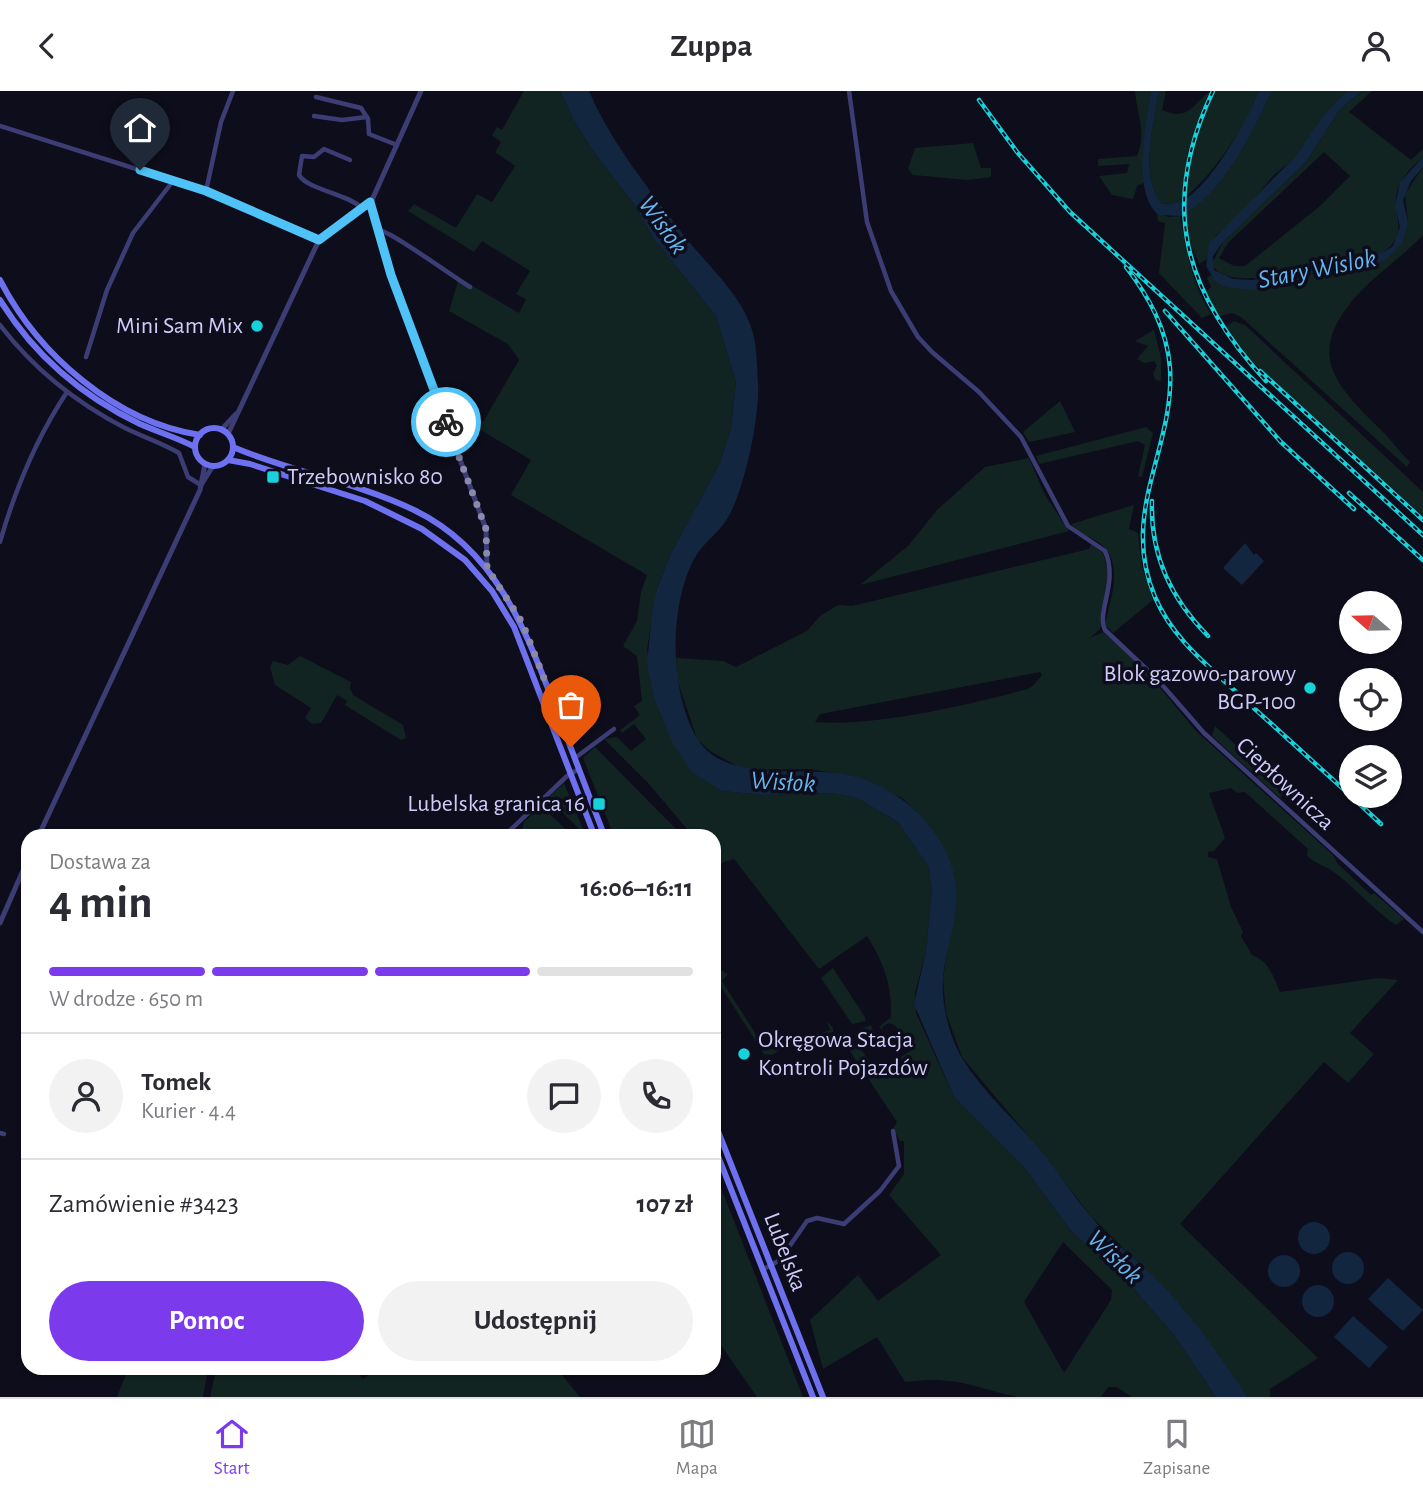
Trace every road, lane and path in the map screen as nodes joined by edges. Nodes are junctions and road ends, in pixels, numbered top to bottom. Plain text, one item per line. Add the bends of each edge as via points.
1 (233, 91) edge
2 (849, 91) edge
3 (419, 92) edge
4 (316, 97) dead end
5 (314, 116) dead end
6 (367, 117) junction
7 (0, 126) edge
8 (397, 145) junction
9 (350, 160) dead end
10 (173, 181) junction
11 (206, 191) junction
12 (370, 202) junction
13 (362, 209) junction
14 (378, 230) junction
15 (319, 240) junction
16 (0, 280) edge
17 (470, 287) dead end
18 (0, 300) edge
19 (0, 325) edge
20 (86, 357) dead end
21 (67, 392) junction
22 (225, 432) junction
23 (200, 435) junction
24 (195, 447) junction
25 (233, 447) junction
26 (228, 460) junction
27 (205, 464) junction
28 (213, 466) junction
29 (201, 485) junction
30 (416, 511) junction
31 (411, 523) junction
32 (0, 542) edge
33 (484, 550) junction
34 (472, 552) junction
35 (487, 568) junction
36 (614, 729) dead end
37 (577, 763) junction
38 (570, 773) junction
39 (42, 829) edge
40 (511, 829) edge
41 (593, 829) edge
42 (602, 829) edge
43 (21, 875) edge
44 (0, 923) edge
45 (1423, 932) edge
46 (893, 1131) dead end
47 (721, 1139) edge
48 (721, 1164) edge
49 (770, 1266) junction
50 (761, 1270) junction
51 (813, 1397) edge
52 (823, 1397) edge

1 - 11 street via 221,122
2 - 45 street, Ciepłownicza via 867,222 881,271 918,337 1021,437 1068,526 1105,551 1112,577 1102,625 1204,733
3 - 8 street
4 - 6 street via 354,105
5 - 6 street
6 - 8 street via 369,134
7 - 10 street
8 - 12 street
9 - 13 street via 324,149 314,157 302,156 299,175
10 - 11 street
10 - 20 street via 133,233 107,290
11 - 15 street
12 - 13 street
12 - 14 street
13 - 15 street
14 - 17 street via 398,238
14 - 33 street via 410,330 486,529
15 - 22 street
16 - 23 main road via 37,336 86,382 144,416
18 - 24 main road via 37,350 76,386 125,416
19 - 21 street
21 - 29 street via 116,423 179,453 188,477
21 - 32 street via 48,421
22 - 23 main road via 210,429
22 - 25 main road
23 - 24 main road
24 - 27 main road
25 - 26 main road
25 - 30 main road
26 - 28 main road
26 - 31 main road via 348,495
27 - 28 main road
27 - 29 street
28 - 29 street
29 - 39 street
30 - 31 main road via 408,516
30 - 34 main road
31 - 38 main road via 465,561 501,604 522,646
33 - 34 street
33 - 35 street
34 - 35 main road
35 - 37 main road via 522,622
36 - 37 street
37 - 38 street
37 - 42 main road
38 - 40 street
38 - 41 main road
43 - 44 street
46 - 49 street via 899,1159 896,1174 844,1224 817,1218 807,1221 780,1260
47 - 49 main road, Lubelska
48 - 50 main road, Lubelska
49 - 50 street
49 - 52 main road, Lubelska
50 - 51 main road, Lubelska

